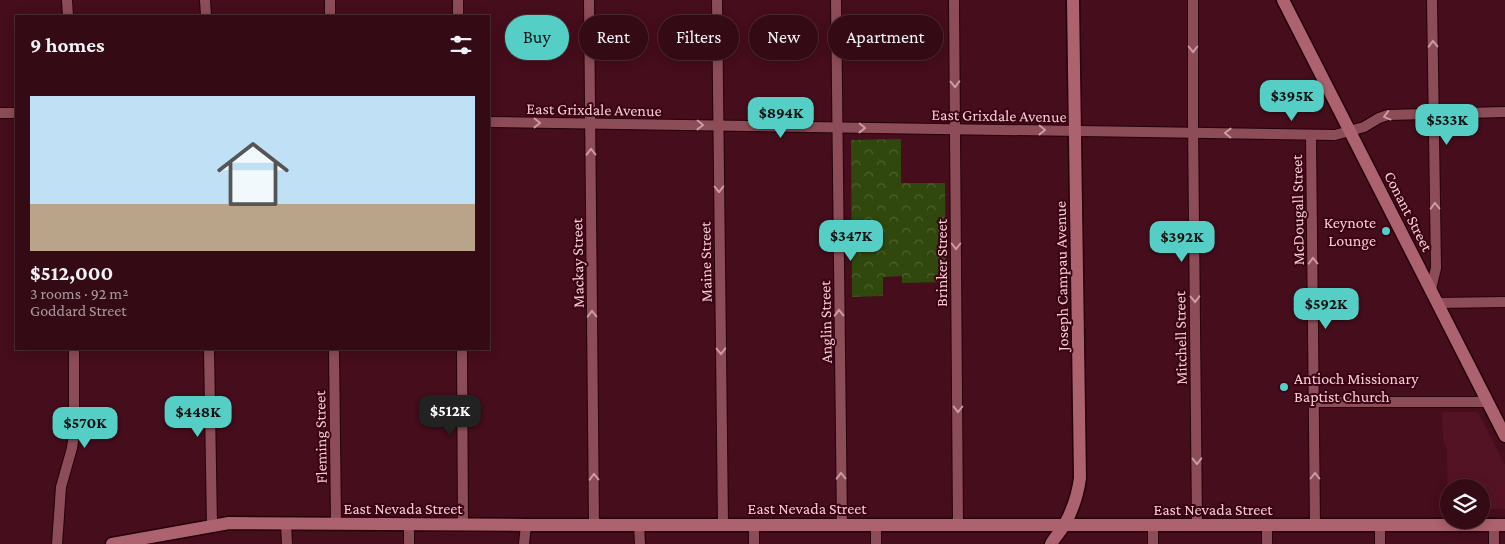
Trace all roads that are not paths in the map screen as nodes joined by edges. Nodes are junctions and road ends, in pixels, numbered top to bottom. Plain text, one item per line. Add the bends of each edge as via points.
1 (68, 0) edge
2 (206, 0) edge
3 (330, 0) edge
4 (458, 0) edge
5 (589, 0) edge
6 (717, 0) edge
7 (836, 0) edge
8 (954, 0) edge
9 (1073, 0) edge
10 (1193, 0) edge
11 (1283, 0) edge
12 (1432, 0) edge
13 (68, 15) edge
14 (206, 15) edge
15 (330, 15) edge
16 (458, 15) edge
17 (1505, 112) edge
18 (0, 113) edge
19 (1434, 113) junction
20 (15, 114) edge
21 (490, 122) edge
22 (590, 124) junction
23 (719, 126) junction
24 (837, 127) junction
25 (956, 129) junction
26 (1074, 131) junction
27 (1350, 132) junction
28 (1193, 133) junction
29 (1311, 134) junction
30 (1431, 289) junction
31 (1505, 302) edge
32 (1438, 304) junction
33 (74, 350) edge
34 (209, 350) edge
35 (334, 350) edge
36 (462, 350) edge
37 (1315, 402) junction
38 (1488, 402) junction
39 (1505, 436) edge
40 (286, 524) junction
41 (336, 524) junction
42 (723, 524) junction
43 (409, 525) junction
44 (463, 525) junction
45 (526, 525) junction
46 (594, 525) junction
47 (639, 525) junction
48 (754, 525) junction
49 (842, 525) junction
50 (876, 525) junction
51 (958, 525) junction
52 (1064, 525) junction
53 (1153, 525) junction
54 (1197, 525) junction
55 (1267, 525) junction
56 (1315, 525) junction
57 (1380, 525) junction
58 (1500, 525) edge
59 (212, 526) junction
60 (166, 539) edge
61 (57, 544) edge
62 (112, 544) edge
63 (287, 544) edge
64 (409, 544) edge
65 (524, 544) edge
66 (640, 544) edge
67 (754, 544) edge
68 (876, 544) edge
69 (1051, 544) edge
70 (1153, 544) edge
71 (1267, 544) edge
72 (1380, 544) edge
73 (1494, 544) edge

1 - 13 street
2 - 14 street
3 - 15 street
4 - 16 street
5 - 22 street, Mackay Street
6 - 23 street, Maine Street
7 - 24 street, Anglin Street
8 -> 25 street, Brinker Street
9 - 26 street, Joseph Campau Avenue
10 -> 28 street, Mitchell Street
11 - 27 street, Conant Street
19 -> 12 street
17 - 19 street, East Grixdale Avenue
18 - 20 street
19 -> 27 street, East Grixdale Avenue via 1388,115
30 -> 19 street via 1436,268
21 -> 22 street, East Grixdale Avenue
22 -> 23 street, East Grixdale Avenue
46 -> 22 street, Mackay Street
23 - 24 street, East Grixdale Avenue
23 -> 42 street, Maine Street
24 -> 25 street, East Grixdale Avenue
49 -> 24 street, Anglin Street
25 -> 26 street, East Grixdale Avenue
25 -> 51 street, Brinker Street
26 - 28 street, East Grixdale Avenue
26 - 52 street, Joseph Campau Avenue via 1080,478 1078,492
27 - 29 street, East Grixdale Avenue
27 - 30 street, Conant Street
29 -> 28 street, East Grixdale Avenue
28 -> 54 street, Mitchell Street
37 -> 29 street, McDougall Street
30 - 32 street, Conant Street
31 - 32 street
32 - 38 street, Conant Street
33 - 61 street via 74,434 61,487
34 - 59 street
35 - 41 street, Fleming Street
36 - 44 street
37 - 38 street
56 -> 37 street, McDougall Street
38 - 39 street, Conant Street
40 - 41 street, East Nevada Street
40 - 59 street, East Nevada Street
40 - 63 street
41 - 43 street, East Nevada Street
42 - 47 street, East Nevada Street
42 - 48 street, East Nevada Street
43 - 44 street, East Nevada Street
43 - 64 street
44 - 45 street, East Nevada Street
45 - 46 street, East Nevada Street
45 - 65 street
46 - 47 street, East Nevada Street
47 - 66 street
48 - 49 street, East Nevada Street
48 - 67 street
49 - 50 street, East Nevada Street
50 - 51 street, East Nevada Street
50 - 68 street
51 - 52 street, East Nevada Street
52 - 53 street, East Nevada Street
52 - 69 street, Joseph Campau Avenue
53 - 54 street, East Nevada Street
53 - 70 street
54 - 55 street, East Nevada Street
55 - 56 street, East Nevada Street
55 - 71 street
56 - 57 street, East Nevada Street
57 - 58 street, East Nevada Street
57 - 72 street
58 - 73 street
59 - 60 street, East Nevada Street
60 - 62 street, East Nevada Street

